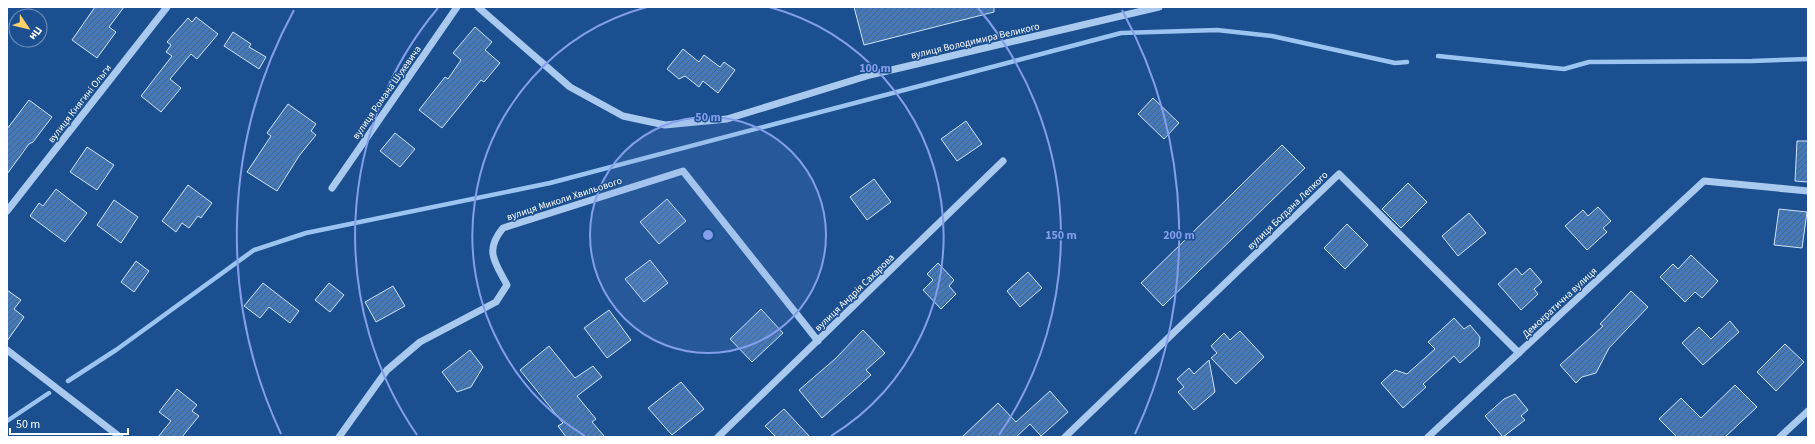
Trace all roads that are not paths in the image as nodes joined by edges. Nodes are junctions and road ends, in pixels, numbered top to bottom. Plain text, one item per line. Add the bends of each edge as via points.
1 (167, 7) edge
2 (458, 7) edge
3 (478, 7) edge
4 (1159, 7) edge
5 (1003, 161) dead end
6 (332, 188) dead end
7 (1808, 191) edge
8 (7, 211) edge
9 (818, 341) junction
10 (7, 350) edge
11 (1519, 353) junction
12 (1808, 411) edge
13 (120, 437) edge
14 (339, 437) edge
15 (718, 437) edge
16 (1065, 437) edge
17 (1428, 437) edge
18 (1780, 437) edge

1 - 8 street, вулиця Княгині Ольги
2 - 6 street, вулиця Романа Шухевича
3 - 4 street, вулиця Володимира Великого via 570,87 623,116 665,125 727,119 870,75
5 - 9 street, вулиця Андрія Сахарова
7 - 11 street, Демократична вулиця via 1704,180
9 - 14 street, вулиця Миколи Хвильового via 683,171 503,228 494,239 492,253 507,285 496,302 420,342 387,370
9 - 15 street, вулиця Андрія Сахарова
10 - 13 street
11 - 16 street, вулиця Богдана Лепкого via 1339,174
11 - 17 street, Демократична вулиця
12 - 18 street

